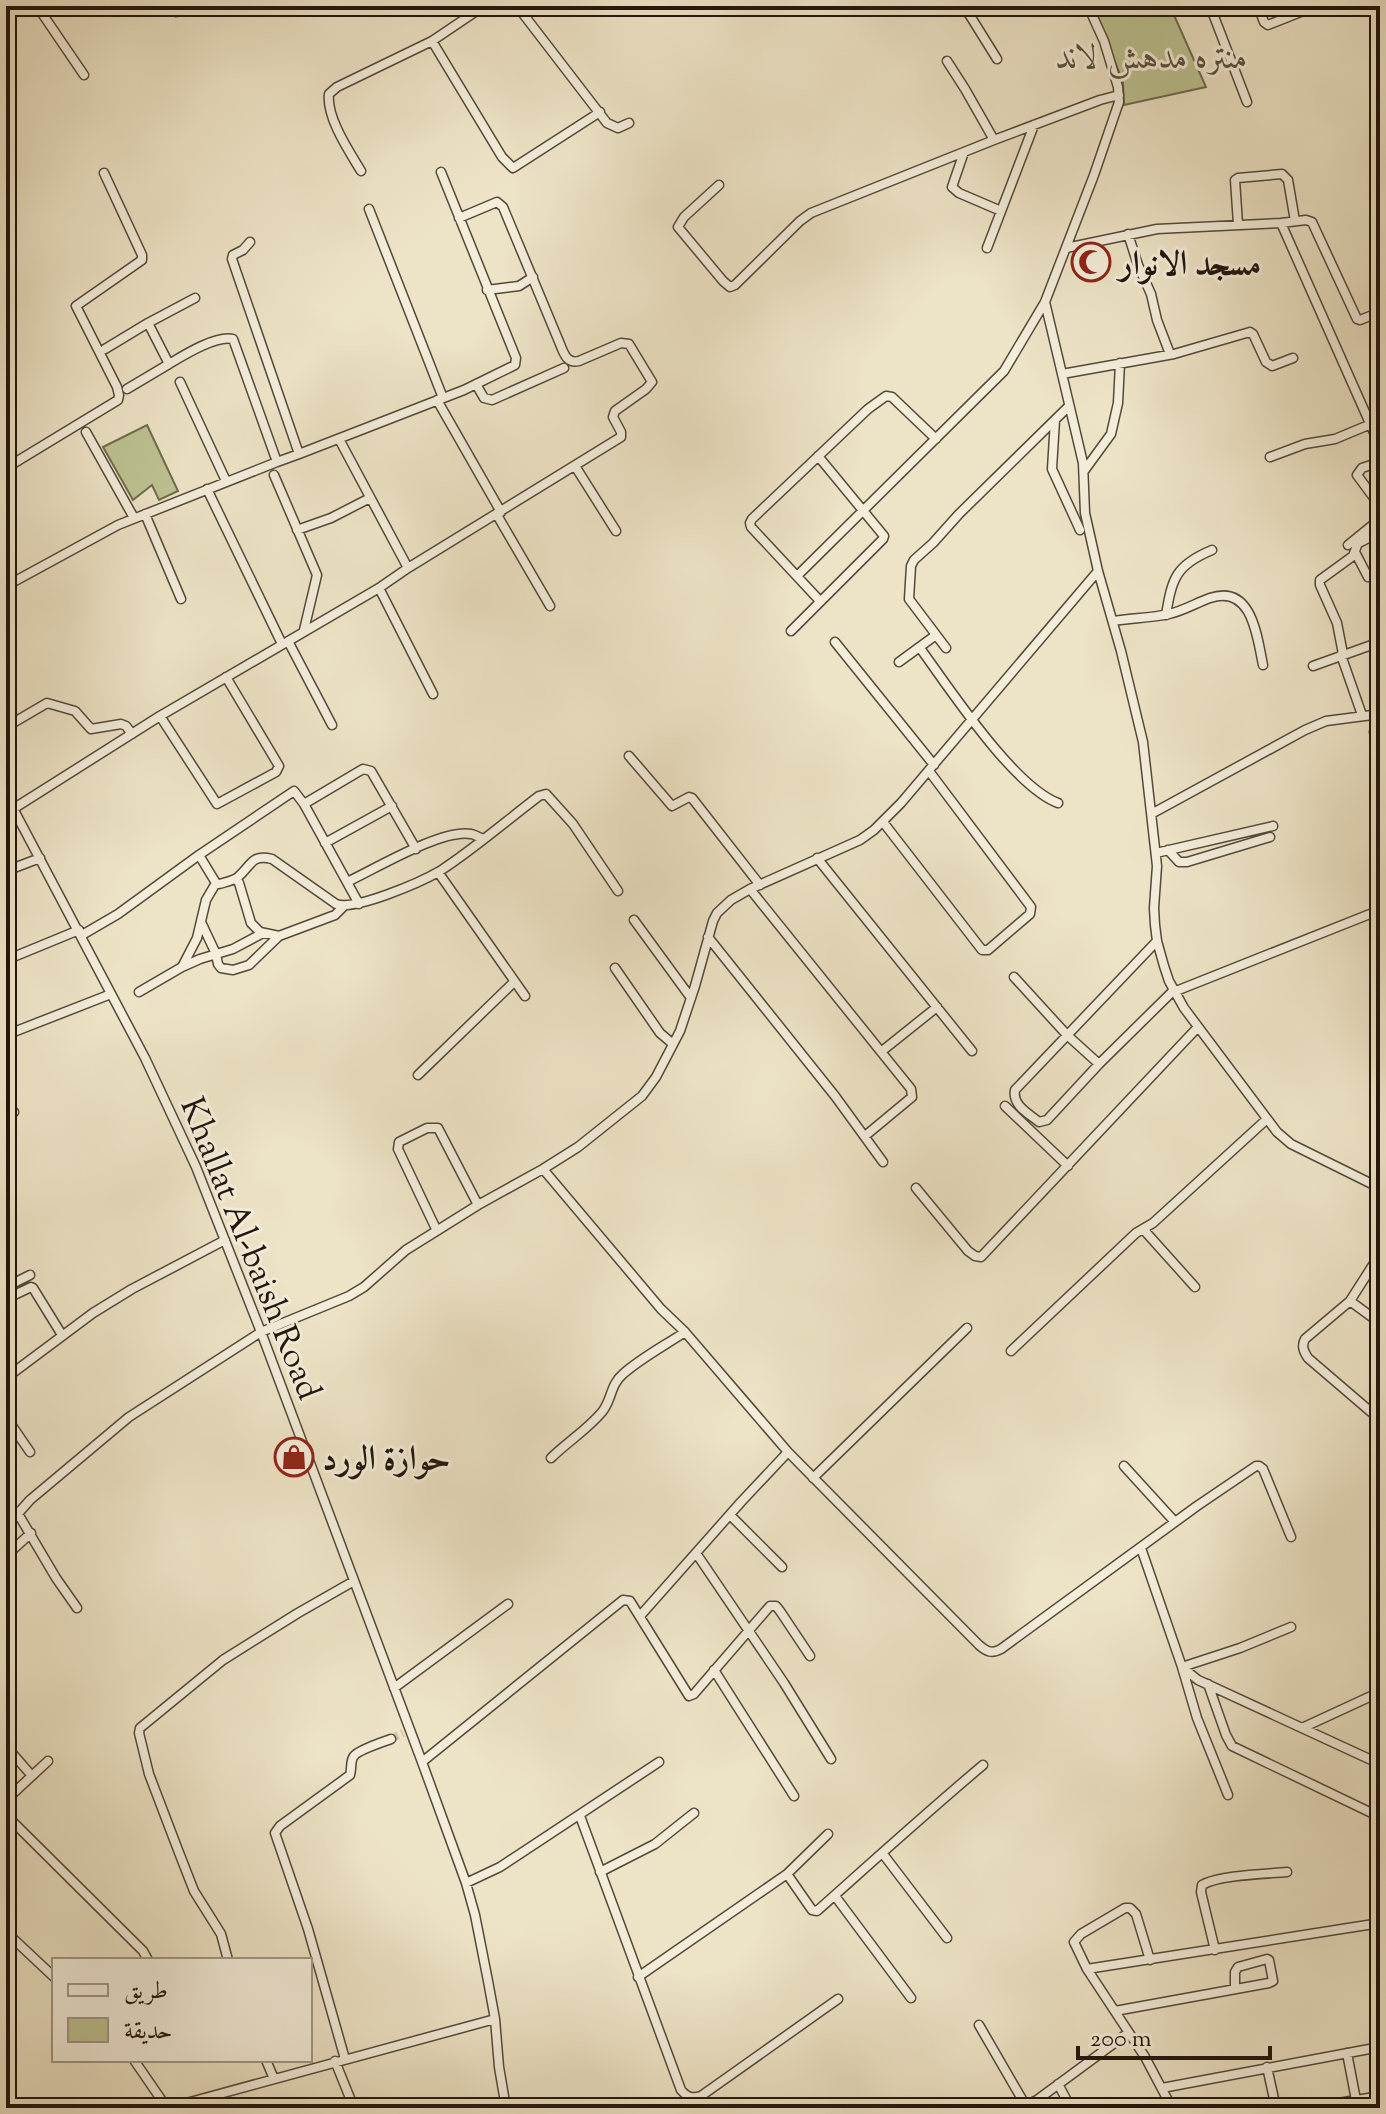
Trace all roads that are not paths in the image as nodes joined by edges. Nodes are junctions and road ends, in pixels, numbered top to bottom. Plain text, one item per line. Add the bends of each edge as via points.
1 (37, 6) edge
2 (186, 6) edge
3 (484, 6) edge
4 (517, 6) edge
5 (964, 6) edge
6 (1210, 6) edge
7 (1258, 6) edge
8 (1316, 6) edge
9 (1091, 7) edge
10 (176, 12) dead end
11 (432, 41) junction
12 (997, 59) dead end
13 (947, 61) dead end
14 (84, 75) dead end
15 (1119, 95) junction
16 (1247, 102) dead end
17 (600, 112) junction
18 (629, 123) dead end
19 (1034, 125) junction
20 (994, 140) junction
21 (964, 152) junction
22 (361, 171) dead end
23 (441, 172) dead end
24 (104, 173) dead end
25 (719, 185) dead end
26 (369, 209) dead end
27 (1001, 211) junction
28 (459, 218) junction
29 (1295, 221) junction
30 (1281, 223) junction
31 (1238, 224) junction
32 (1128, 234) junction
33 (250, 242) dead end
34 (987, 248) dead end
35 (1066, 248) junction
36 (533, 277) junction
37 (487, 290) junction
38 (195, 298) dead end
39 (1045, 302) junction
40 (1380, 312) edge
41 (148, 323) junction
42 (105, 349) dead end
43 (1170, 354) junction
44 (1293, 358) dead end
45 (1120, 363) junction
46 (169, 364) junction
47 (564, 368) dead end
48 (1062, 374) junction
49 (180, 382) dead end
50 (476, 384) junction
51 (127, 389) dead end
52 (440, 399) junction
53 (1069, 406) junction
54 (1056, 419) junction
55 (1371, 424) junction
56 (86, 432) dead end
57 (339, 439) junction
58 (936, 439) junction
59 (1380, 446) edge
60 (299, 454) junction
61 (818, 456) junction
62 (1270, 457) dead end
63 (277, 462) junction
64 (1380, 462) edge
65 (575, 466) junction
66 (6, 468) edge
67 (1084, 471) junction
68 (274, 475) dead end
69 (226, 481) junction
70 (207, 489) junction
71 (370, 498) junction
72 (1380, 506) edge
73 (865, 510) junction
74 (499, 513) junction
75 (145, 514) junction
76 (134, 518) junction
77 (1380, 519) edge
78 (297, 530) junction
79 (1080, 530) dead end
80 (616, 531) dead end
81 (1380, 532) edge
82 (1358, 543) junction
83 (1348, 545) dead end
84 (1212, 550) dead end
85 (408, 568) junction
86 (1098, 571) junction
87 (798, 575) junction
88 (1368, 577) dead end
89 (6, 586) edge
90 (379, 588) junction
91 (181, 599) dead end
92 (820, 601) junction
93 (550, 606) dead end
94 (1166, 615) junction
95 (1113, 621) junction
96 (304, 630) junction
97 (791, 631) dead end
98 (936, 635) junction
99 (285, 642) junction
100 (835, 642) dead end
101 (1380, 642) edge
102 (920, 648) junction
103 (946, 648) dead end
104 (1342, 655) junction
105 (899, 662) dead end
106 (1263, 665) dead end
107 (1313, 666) dead end
108 (226, 677) junction
109 (433, 694) dead end
110 (1380, 714) edge
111 (1362, 715) junction
112 (160, 716) junction
113 (973, 720) junction
114 (332, 725) dead end
115 (6, 727) edge
116 (1374, 732) dead end
117 (132, 734) junction
118 (1380, 751) edge
119 (629, 756) dead end
120 (932, 768) junction
121 (6, 795) edge
122 (1058, 803) dead end
123 (304, 804) junction
124 (392, 806) junction
125 (13, 809) junction
126 (1153, 813) junction
127 (883, 822) junction
128 (1273, 826) dead end
129 (1270, 837) dead end
130 (483, 839) junction
131 (325, 843) junction
132 (416, 849) junction
133 (1168, 850) junction
134 (1156, 853) junction
135 (199, 855) junction
136 (40, 858) junction
137 (817, 858) junction
138 (6, 871) edge
139 (438, 872) junction
140 (236, 879) junction
141 (347, 882) junction
142 (216, 883) junction
143 (760, 885) junction
144 (750, 889) junction
145 (618, 891) dead end
146 (359, 904) junction
147 (343, 907) junction
148 (1380, 910) edge
149 (634, 920) dead end
150 (201, 922) junction
151 (80, 933) junction
152 (263, 933) junction
153 (279, 936) junction
154 (708, 937) junction
155 (1157, 941) junction
156 (216, 954) junction
157 (6, 960) edge
158 (182, 967) junction
159 (615, 968) dead end
160 (1014, 977) dead end
161 (514, 982) junction
162 (139, 992) dead end
163 (1175, 992) junction
164 (111, 994) junction
165 (525, 996) dead end
166 (691, 998) junction
167 (937, 1007) junction
168 (1198, 1027) junction
169 (6, 1035) edge
170 (1067, 1035) junction
171 (673, 1044) junction
172 (882, 1051) junction
173 (972, 1051) dead end
174 (1099, 1064) junction
175 (418, 1075) dead end
176 (1005, 1106) dead end
177 (1267, 1119) junction
178 (865, 1136) junction
179 (883, 1162) dead end
180 (1068, 1166) junction
181 (543, 1169) junction
182 (916, 1188) dead end
183 (1380, 1188) edge
184 (478, 1205) junction
185 (1143, 1229) junction
186 (437, 1231) junction
187 (225, 1240) junction
188 (1380, 1254) edge
189 (30, 1275) dead end
190 (6, 1287) edge
191 (1195, 1287) dead end
192 (6, 1299) edge
193 (1350, 1301) junction
194 (1380, 1323) edge
195 (967, 1328) dead end
196 (261, 1332) junction
197 (685, 1332) junction
198 (62, 1335) junction
199 (1011, 1351) dead end
200 (6, 1378) edge
201 (1371, 1412) dead end
202 (6, 1417) edge
203 (30, 1452) dead end
204 (788, 1452) junction
205 (551, 1458) dead end
206 (1124, 1466) dead end
207 (813, 1478) junction
208 (6, 1507) edge
209 (17, 1512) junction
210 (730, 1515) junction
211 (1175, 1522) junction
212 (6, 1527) edge
213 (31, 1533) junction
214 (1291, 1537) dead end
215 (1141, 1548) junction
216 (696, 1553) junction
217 (6, 1556) edge
218 (782, 1567) dead end
219 (354, 1581) junction
220 (508, 1604) dead end
221 (77, 1608) dead end
222 (640, 1616) junction
223 (1291, 1627) dead end
224 (749, 1631) junction
225 (810, 1656) dead end
226 (1182, 1667) junction
227 (714, 1670) junction
228 (1208, 1684) junction
229 (394, 1688) junction
230 (1380, 1692) edge
231 (1302, 1728) junction
232 (391, 1739) tunnel mouth
233 (6, 1746) edge
234 (831, 1759) dead end
235 (48, 1761) dead end
236 (422, 1762) junction
237 (659, 1762) dead end
238 (1380, 1764) edge
239 (983, 1765) dead end
240 (32, 1776) junction
241 (1228, 1795) dead end
242 (794, 1796) dead end
243 (6, 1800) edge
244 (694, 1813) dead end
245 (6, 1815) edge
246 (580, 1816) junction
247 (1380, 1817) edge
248 (828, 1834) dead end
249 (883, 1854) junction
250 (600, 1872) junction
251 (1287, 1872) dead end
252 (787, 1874) junction
253 (466, 1883) junction
254 (835, 1896) junction
255 (1380, 1923) edge
256 (8, 1937) edge
257 (947, 1938) dead end
258 (1215, 1950) junction
259 (147, 1958) edge
260 (227, 1958) edge
261 (1150, 1960) junction
262 (1087, 1969) junction
263 (52, 1975) edge
264 (638, 1977) junction
265 (1235, 1989) junction
266 (911, 1998) dead end
267 (838, 1999) dead end
268 (1115, 2011) junction
269 (495, 2019) junction
270 (979, 2025) dead end
271 (1128, 2033) junction
272 (1380, 2047) edge
273 (1347, 2053) junction
274 (340, 2060) junction
275 (135, 2062) edge
276 (267, 2062) edge
277 (1267, 2067) junction
278 (274, 2079) junction
279 (1058, 2084) junction
280 (1162, 2088) junction
281 (1380, 2096) edge
282 (1356, 2100) junction
283 (168, 2108) edge
284 (354, 2108) edge
285 (506, 2108) edge
286 (1071, 2108) edge
287 (1172, 2108) edge
288 (1276, 2108) edge
289 (1309, 2108) edge

1 - 14 street
2 - 10 street
3 - 11 street
4 - 17 street
5 - 12 street
6 - 16 street
7 - 8 street via 1268,25
9 - 15 street
11 - 17 street via 513,168
11 - 22 street via 329,94 329,108
13 - 20 street
15 - 19 street
15 - 35 street
17 - 18 street via 613,127
19 - 20 street
19 - 27 street
20 - 21 street
21 - 25 street via 811,213 730,287 678,227
21 - 27 street via 952,187
23 - 28 street
24 - 66 street via 142,260 76,306 117,387 118,400
26 - 52 street
27 - 34 street
28 - 36 street via 501,203
28 - 37 street
29 - 30 street
29 - 31 street via 1288,180 1282,174 1235,180
29 - 40 street via 1312,222 1357,319
30 - 31 street
30 - 55 street
31 - 32 street
32 - 35 street
32 - 43 street
33 - 60 street via 232,259
35 - 39 street
36 - 37 street via 519,286
36 - 65 street via 569,360 573,363 625,342 652,382 615,411 621,437
37 - 50 street via 516,362
38 - 41 street
39 - 48 street
39 - 58 street via 1004,371
41 - 42 street
41 - 46 street
43 - 44 street via 1250,332 1269,364
43 - 45 street
45 - 48 street
45 - 67 street via 1111,434
46 - 51 street
46 - 63 street via 226,337 233,339
47 - 50 street via 488,401
48 - 53 street
49 - 69 street
50 - 52 street
52 - 57 street
52 - 74 street
53 - 54 street
53 - 67 street
54 - 79 street via 1052,469
54 - 98 street via 914,560 909,599
55 - 59 street
55 - 62 street
56 - 76 street
57 - 60 street
57 - 71 street
58 - 61 street via 889,395
58 - 73 street
60 - 63 street
61 - 73 street
61 - 87 street via 750,523
63 - 69 street
64 - 72 street via 1357,475
65 - 74 street
65 - 80 street
67 - 86 street via 1085,513
68 - 78 street
69 - 70 street
70 - 75 street
70 - 99 street
71 - 78 street
71 - 85 street
73 - 87 street
73 - 92 street via 883,539
74 - 85 street
74 - 93 street
75 - 76 street
75 - 91 street
76 - 89 street
77 - 82 street
78 - 96 street via 317,575
81 - 82 street
82 - 83 street
82 - 88 street
82 - 104 street via 1344,564 1320,580 1337,623
84 - 94 street via 1190,561 1174,579
85 - 90 street
86 - 95 street
86 - 113 street
87 - 92 street
90 - 96 street
90 - 109 street
92 - 97 street
94 - 95 street
94 - 106 street via 1231,596 1254,624
95 - 126 street via 1143,742
96 - 99 street
98 - 102 street
98 - 103 street
99 - 108 street
99 - 114 street
100 - 120 street
101 - 104 street
102 - 105 street
102 - 113 street
104 - 107 street
104 - 111 street
108 - 112 street
108 - 112 street via 279,766 276,772 217,804
110 - 111 street
111 - 126 street via 1305,730
112 - 117 street
113 - 120 street
113 - 122 street via 1026,782
115 - 117 street via 47,703 72,709 91,729 121,724
116 - 118 street
117 - 125 street
119 - 143 street via 672,806 692,798
120 - 127 street
120 - 127 street via 1031,907 1030,914 982,950
121 - 125 street, Khallat Al-baish Road
123 - 124 street via 367,769
123 - 131 street
123 - 135 street via 290,792
124 - 131 street
124 - 132 street
125 - 136 street, Khallat Al-baish Road
126 - 134 street
127 - 137 street via 860,840
128 - 133 street
129 - 133 street via 1187,862 1179,862
130 - 132 street via 450,835
130 - 139 street
130 - 145 street via 546,794
131 - 141 street
132 - 141 street
133 - 134 street
134 - 155 street
135 - 142 street
135 - 151 street via 118,914
136 - 138 street
136 - 151 street, Khallat Al-baish Road
137 - 143 street
137 - 167 street
139 - 146 street
139 - 161 street
140 - 142 street
140 - 147 street via 254,859 272,859
140 - 152 street via 251,923
141 - 146 street
142 - 150 street
143 - 144 street
144 - 154 street via 717,913
144 - 172 street
146 - 147 street
147 - 153 street
148 - 163 street
149 - 166 street
150 - 156 street
150 - 158 street
151 - 157 street
151 - 164 street, Khallat Al-baish Road
152 - 153 street
152 - 156 street
153 - 156 street via 241,968 221,968
154 - 166 street
154 - 178 street
155 - 163 street
155 - 170 street
156 - 158 street
158 - 162 street
159 - 171 street
160 - 170 street
161 - 165 street
161 - 175 street
163 - 168 street
163 - 174 street
164 - 169 street
164 - 187 street, Khallat Al-baish Road via 196,1167
166 - 171 street
167 - 172 street
167 - 173 street
168 - 177 street
168 - 180 street
170 - 174 street
170 - 174 street via 1015,1090 1017,1103 1045,1122
171 - 181 street via 642,1096
172 - 178 street via 913,1093
176 - 180 street
177 - 183 street via 1291,1144
177 - 185 street
178 - 179 street
180 - 182 street via 981,1257 968,1251
181 - 184 street
181 - 197 street
184 - 186 street
184 - 186 street via 438,1128 399,1142
185 - 191 street
185 - 199 street
186 - 196 street via 349,1296
187 - 196 street, Khallat Al-baish Road
187 - 198 street via 132,1289
188 - 193 street
189 - 190 street
192 - 198 street via 33,1288
193 - 194 street
193 - 201 street via 1305,1339 1303,1349
195 - 207 street
196 - 209 street via 129,1417
196 - 219 street, Khallat Al-baish Road
197 - 204 street
197 - 205 street via 621,1376 604,1409
198 - 200 street
202 - 203 street
204 - 207 street
204 - 210 street
206 - 211 street
207 - 215 street via 989,1652 1001,1649
208 - 209 street
209 - 212 street
209 - 213 street
210 - 216 street
210 - 218 street
211 - 214 street via 1259,1466
211 - 215 street
213 - 217 street
213 - 221 street
215 - 226 street
216 - 222 street
216 - 224 street
219 - 229 street, Khallat Al-baish Road
219 - 260 street via 223,1660 140,1728 149,1774 194,1891 221,1934
220 - 229 street
222 - 227 street via 687,1695 694,1694
222 - 236 street via 630,1601 623,1600
223 - 226 street
224 - 225 street via 768,1607 776,1606
224 - 227 street
224 - 234 street
226 - 228 street
226 - 241 street
227 - 242 street
228 - 231 street
228 - 247 street via 1236,1749
229 - 236 street, Khallat Al-baish Road
230 - 231 street
231 - 238 street
232 - 274 street via 355,1754 350,1775 275,1833 308,1929
233 - 240 street
235 - 240 street
236 - 253 street, Khallat Al-baish Road
237 - 246 street
239 - 249 street
240 - 243 street
244 - 250 street via 643,1851
245 - 259 street
246 - 250 street
246 - 253 street
248 - 252 street
249 - 254 street
249 - 257 street
250 - 264 street
251 - 258 street via 1202,1885
252 - 254 street via 814,1912
252 - 264 street
253 - 269 street, Khallat Al-baish Road
254 - 266 street
255 - 258 street
256 - 263 street
258 - 261 street
261 - 262 street
261 - 262 street via 1136,1914 1128,1908 1075,1940
262 - 268 street
264 - 267 street via 681,2090 694,2098
265 - 265 street via 1273,1981 1268,1959 1238,1967
265 - 268 street
268 - 271 street
269 - 274 street
269 - 285 street, Khallat Al-baish Road
270 - 279 street via 1026,2104
271 - 279 street
271 - 280 street
272 - 273 street
273 - 277 street
273 - 282 street
274 - 278 street
274 - 284 street
275 - 283 street
276 - 278 street
277 - 280 street
277 - 288 street
278 - 283 street
279 - 286 street
280 - 287 street
281 - 282 street
282 - 289 street

